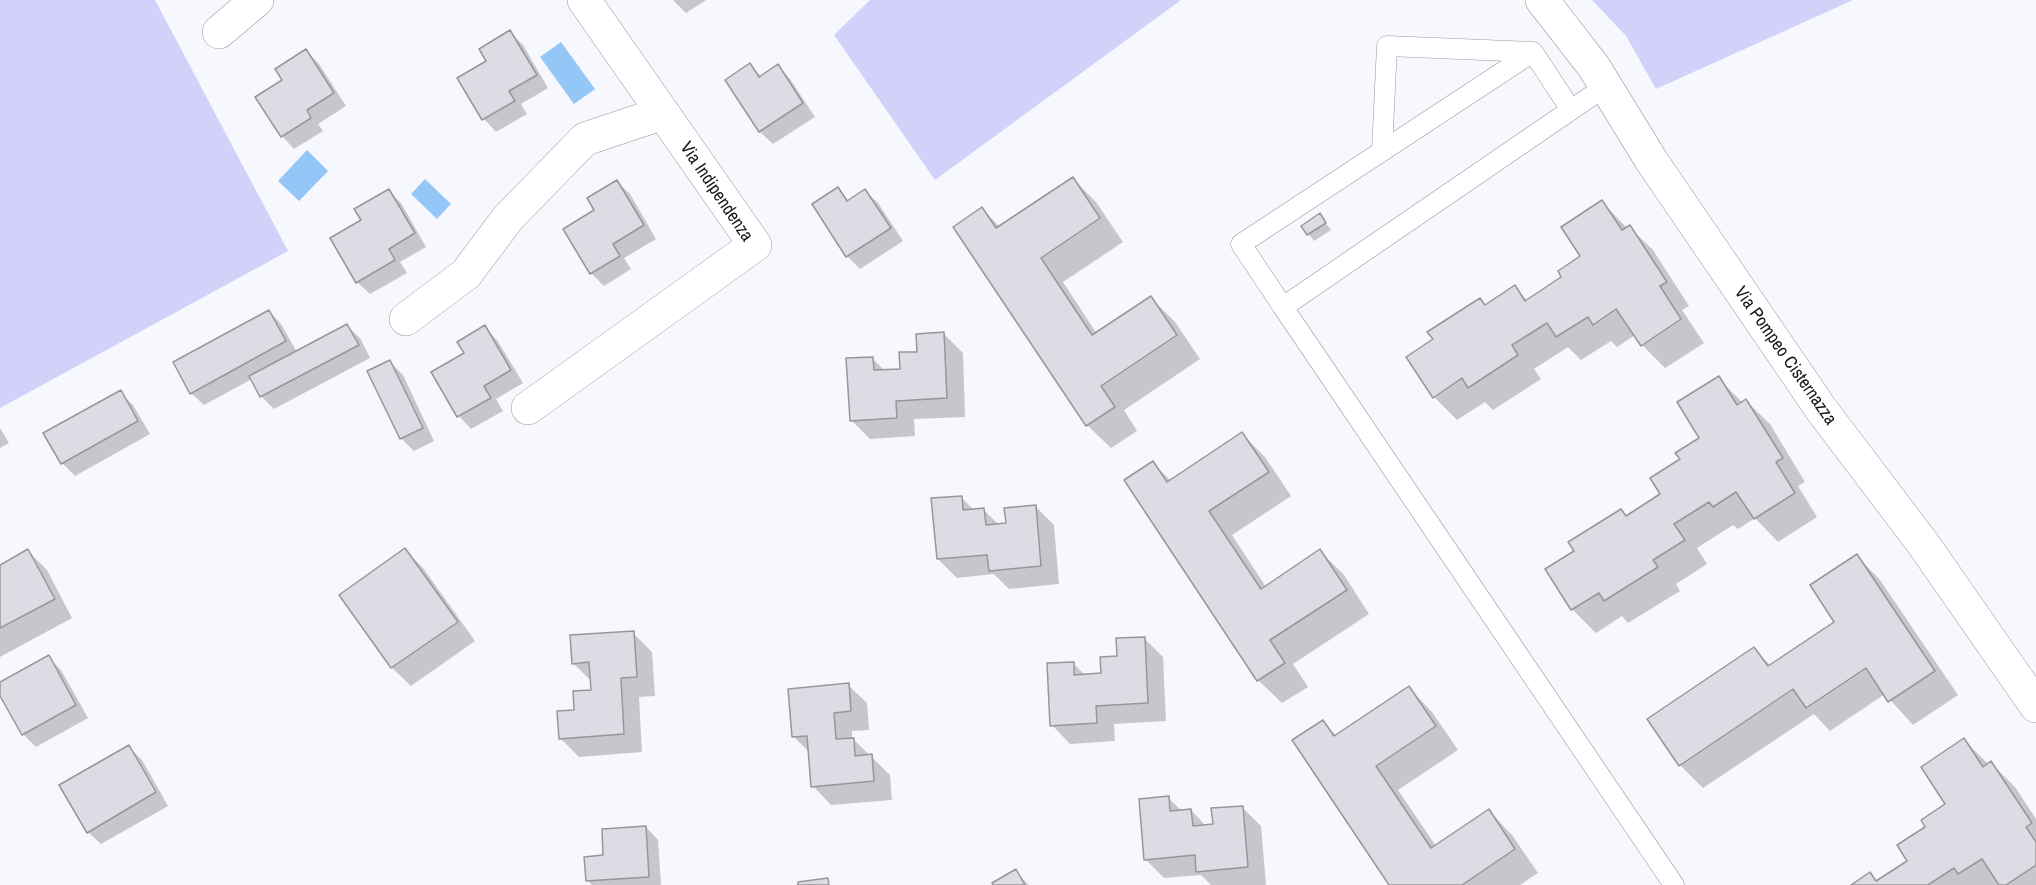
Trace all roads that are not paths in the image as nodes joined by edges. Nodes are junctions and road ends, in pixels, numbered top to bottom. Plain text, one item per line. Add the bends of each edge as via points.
1 (257, 0) edge
2 (584, 0) edge
3 (1542, 0) edge
4 (219, 32) dead end
5 (1533, 52) junction
6 (1606, 86) junction
7 (1571, 110) junction
8 (663, 113) junction
9 (1382, 151) junction
10 (1283, 307) junction
11 (406, 319) dead end
12 (528, 408) dead end
13 (2036, 706) edge
14 (1674, 885) edge

1 - 4 street
2 - 8 street, Via Indipendenza
3 - 6 street, Via Pompeo Cisternazza
5 - 7 lane
5 - 9 lane
5 - 9 lane via 1387,46
6 - 7 lane
6 - 13 street, Via Pompeo Cisternazza via 1651,160 1821,409 1924,545
7 - 10 lane
8 - 11 street via 585,140 508,218 465,274
8 - 12 street, Via Indipendenza via 755,245
9 - 10 lane via 1241,244
10 - 14 lane

